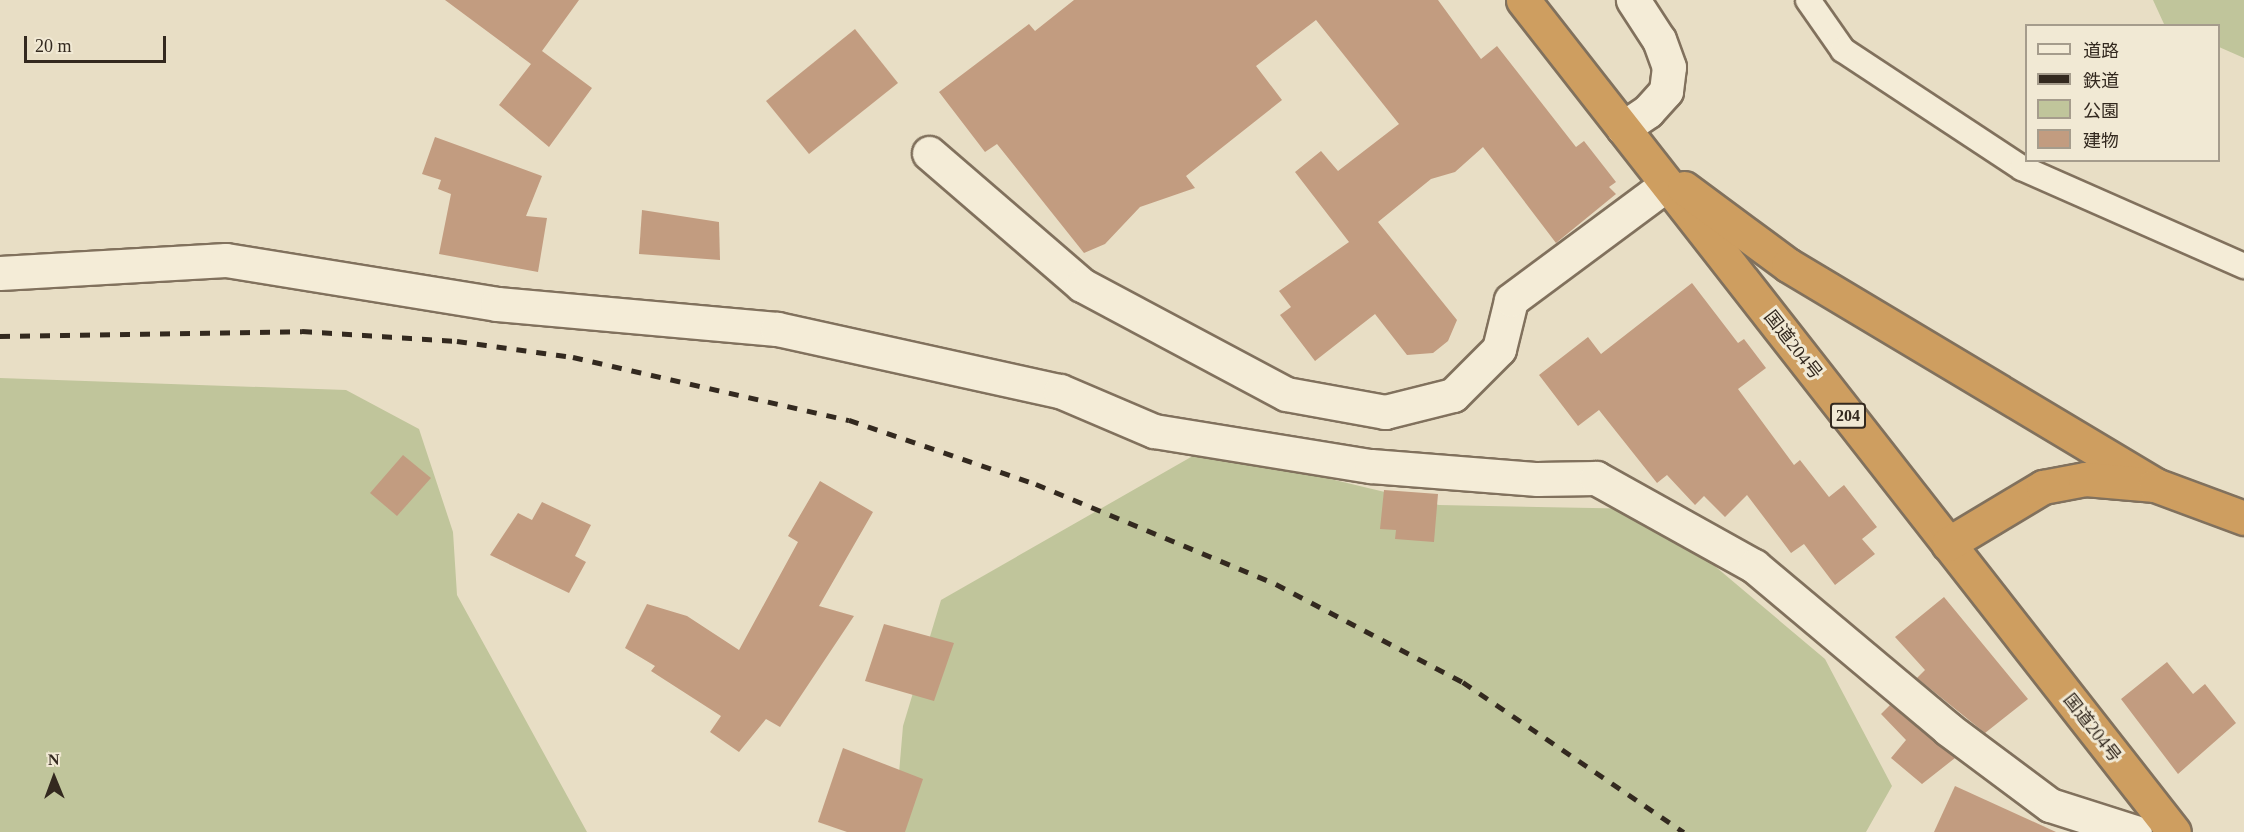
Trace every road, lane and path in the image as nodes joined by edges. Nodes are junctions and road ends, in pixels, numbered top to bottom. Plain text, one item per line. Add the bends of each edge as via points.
1 (1522, 0) edge
2 (1633, 0) edge
3 (1808, 0) edge
4 (1623, 128) junction
5 (929, 153) dead end
6 (1659, 174) junction
7 (2244, 266) edge
8 (0, 273) edge
9 (2155, 485) junction
10 (2244, 518) edge
11 (1948, 544) junction
12 (2135, 832) edge
13 (2174, 832) edge

1 - 4 highway, 国道204号 / 204
2 - 4 street via 1659,40 1669,67 1666,91 1648,111
3 - 7 lane via 1843,50 2022,168
4 - 6 highway, 国道204号 / 204
5 - 6 street via 1082,285 1286,394 1386,412 1453,395 1499,349 1511,300
6 - 9 highway via 1788,265
6 - 11 highway, 国道204号 / 204
8 - 12 street via 226,260 497,304 777,329 1060,391 1154,431 1371,466 1536,479 1596,478 1754,566 1948,729 2050,805
9 - 10 highway
9 - 11 highway via 2085,479 2043,488
11 - 13 highway, 国道204号 / 204

